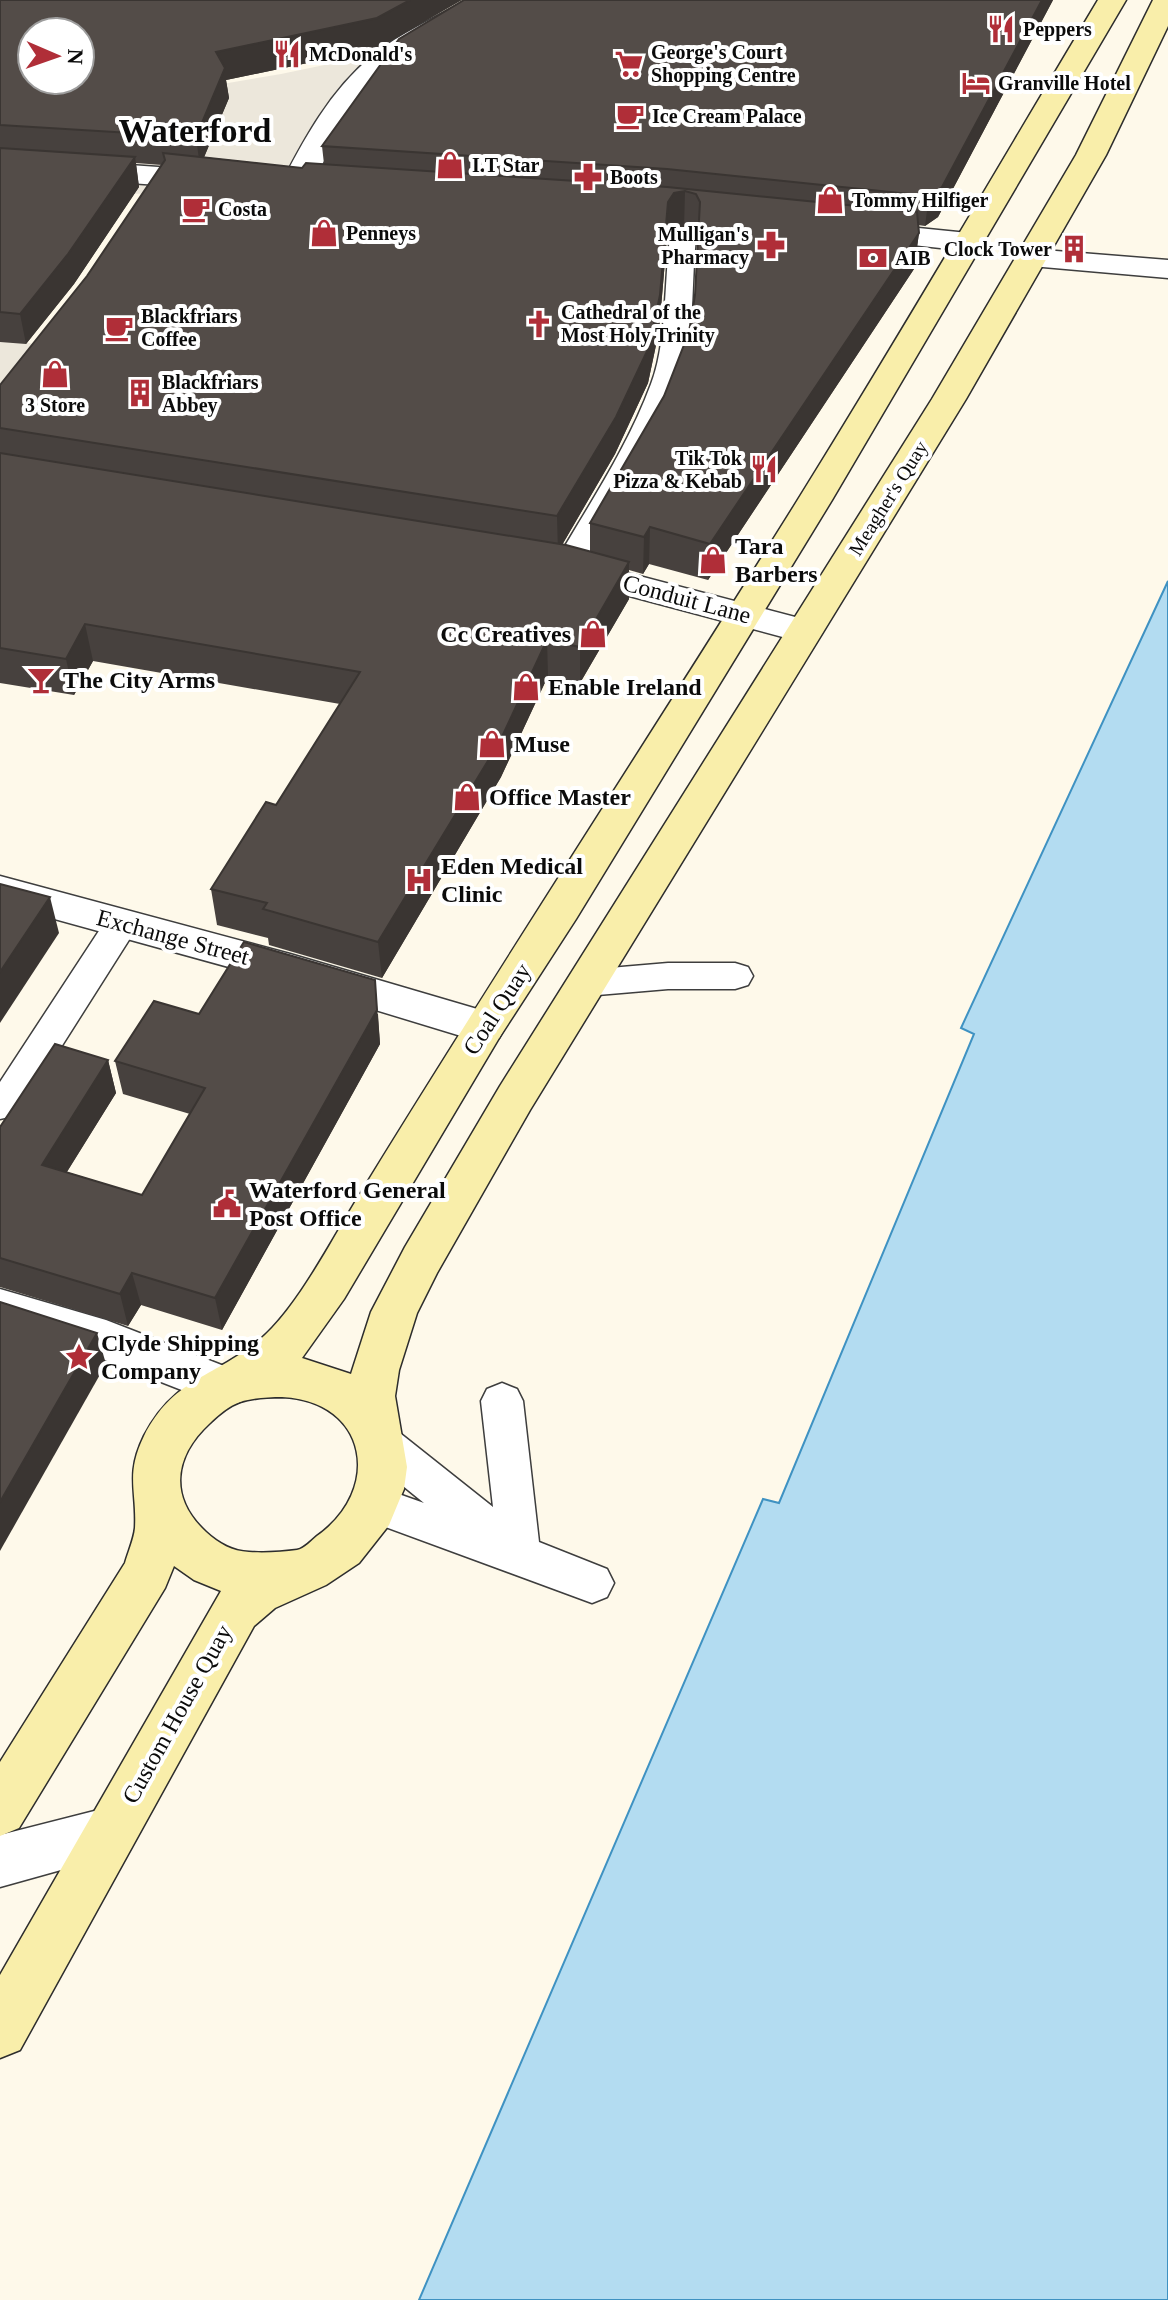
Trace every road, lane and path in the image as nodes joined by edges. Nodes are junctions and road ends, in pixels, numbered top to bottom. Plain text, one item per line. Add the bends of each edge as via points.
1 (487, 0) edge
2 (1112, 0) edge
3 (1167, 0) edge
4 (0, 165) edge
5 (721, 216) edge
6 (679, 221) joint
7 (829, 228) edge
8 (999, 250) junction
9 (1168, 269) edge
10 (532, 561) edge
11 (567, 568) junction
12 (745, 614) junction
13 (805, 631) junction
14 (0, 890) edge
15 (122, 923) junction
16 (735, 976) dead end
17 (586, 983) junction
18 (484, 1027) junction
19 (0, 1104) edge
20 (0, 1308) edge
21 (228, 1386) junction
22 (502, 1401) dead end
23 (378, 1438) junction
24 (158, 1505) junction
25 (376, 1505) junction
26 (519, 1554) junction
27 (318, 1565) junction
28 (592, 1583) dead end
29 (0, 1810) edge
30 (110, 1833) junction
31 (0, 1861) edge
32 (0, 2030) edge

1 - 4 street via 371,72 334,117 308,187
2 - 8 main road, Meagher's Quay
3 - 8 main road, Meagher's Quay via 1091,155
5 - 6 street
6 - 11 lane via 676,338 666,383
7 - 8 street
8 - 9 street
8 - 12 main road, Meagher's Quay
8 - 13 main road, Meagher's Quay via 949,399
10 - 11 street, Conduit Lane
11 - 12 street, Conduit Lane
12 - 13 street, Conduit Lane
12 - 18 main road, Coal Quay
13 - 17 main road, Meagher's Quay
14 - 15 street, Exchange Street
15 - 18 street, Exchange Street
15 - 19 lane via 5,1105
16 - 17 lane
17 - 23 main road via 394,1312 371,1396
18 - 21 main road, Coal Quay via 309,1314 274,1356
20 - 21 street via 90,1334
21 - 23 main road via 293,1376 323,1384 350,1398
21 - 24 main road via 178,1422 155,1476
22 - 26 lane
23 - 25 main road, Custom House Quay via 384,1471
23 - 26 lane
24 - 27 main road via 170,1531 191,1553 217,1567 260,1574
24 - 29 main road via 160,1530 147,1572
25 - 26 lane
25 - 27 main road, Custom House Quay via 364,1524
26 - 28 lane
27 - 30 main road, Custom House Quay via 265,1585 236,1610
30 - 31 street
30 - 32 main road, Custom House Quay

